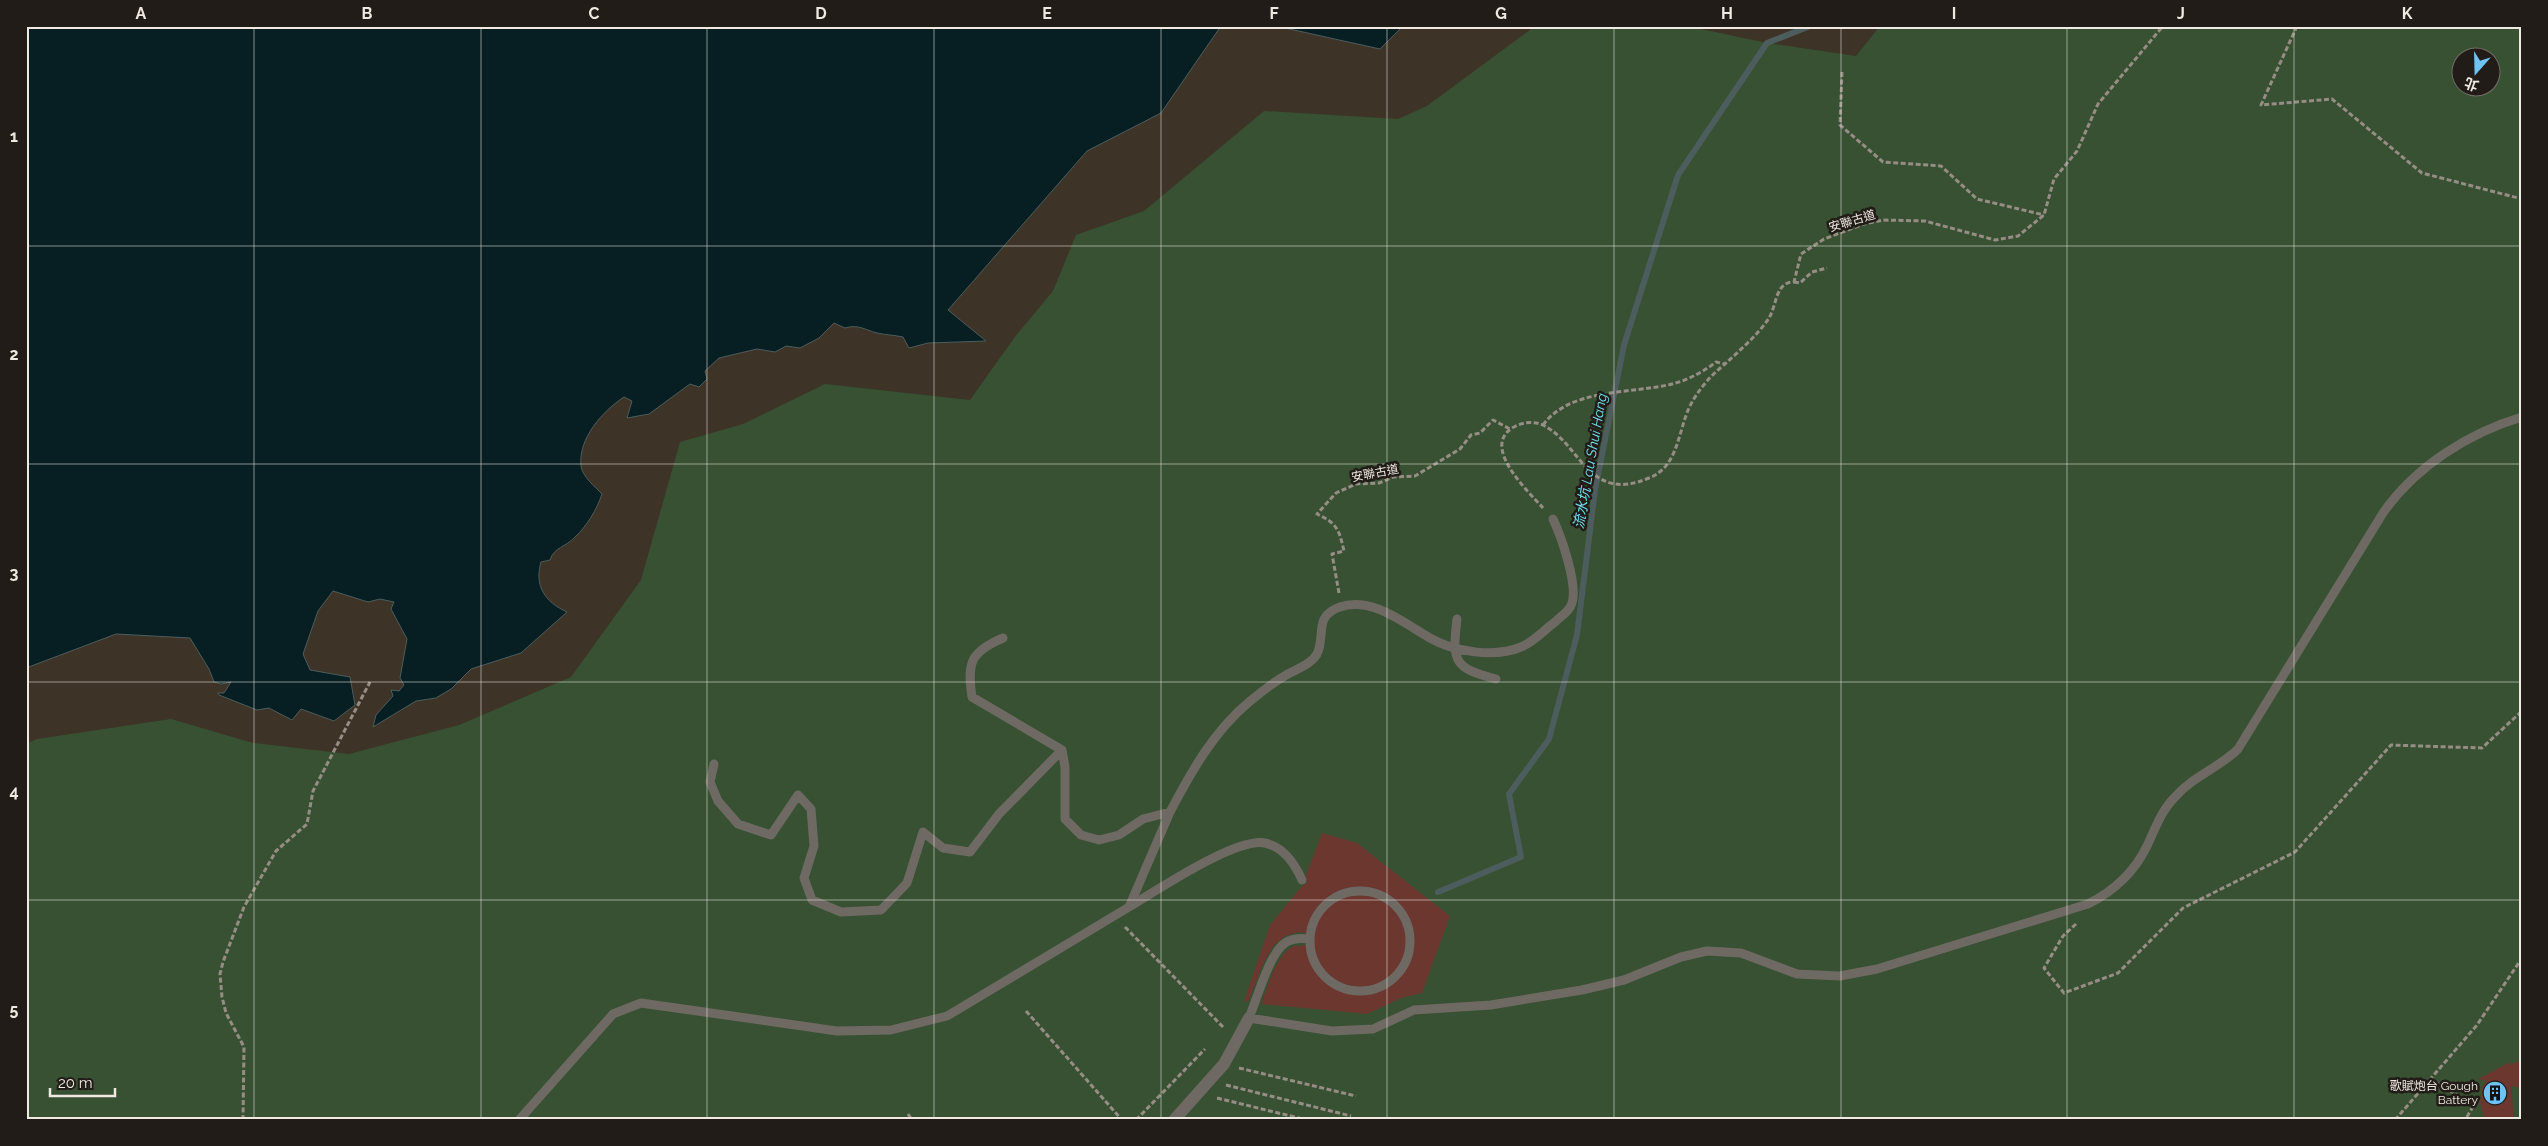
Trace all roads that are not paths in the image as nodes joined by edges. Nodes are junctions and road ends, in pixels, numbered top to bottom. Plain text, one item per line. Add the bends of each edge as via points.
1 (2522, 417) edge
2 (1553, 519) road end
3 (1457, 619) dead end
4 (1004, 638) dead end
5 (1454, 648) junction
6 (1496, 679) dead end
7 (1062, 750) junction
8 (714, 764) dead end
9 (1170, 812) junction
10 (1302, 880) dead end
11 (1129, 907) junction
12 (1308, 938) junction
13 (1249, 1018) junction
14 (519, 1120) edge
15 (1174, 1120) edge

1 - 13 lane via 2451,450 2399,492 2238,749 2179,792 2166,807 2136,865 2100,898 2062,914 1850,975 1796,974 1741,953 1713,950 1694,953 1639,976 1582,990 1491,1005 1414,1010 1373,1029 1332,1031
2 - 5 lane via 1574,590 1572,604 1566,613 1523,646 1508,651
3 - 5 lane
4 - 7 lane via 982,647 968,671 972,697
5 - 6 lane via 1457,662
5 - 9 lane via 1430,638 1382,609 1341,606 1327,614 1320,628 1317,654 1248,703 1216,737
7 - 8 lane via 999,814 970,852 943,848 923,832 907,883 881,910 841,912 812,900 804,878 814,846 811,809 798,795 771,835 738,824 718,801 710,782
7 - 9 lane via 1065,819 1081,834 1099,840 1119,835 1143,819
9 - 11 lane
10 - 11 lane via 1286,854 1264,843 1240,846 1187,872
11 - 14 lane via 947,1016 891,1030 837,1032 641,1003 612,1014
12 - 12 lane via 1313,920 1329,900 1351,890 1364,890 1387,898 1396,906 1404,916 1410,940 1402,968 1386,984 1364,991 1335,985 1323,976 1314,963
12 - 13 lane via 1285,943 1276,954
13 - 15 street via 1224,1064

